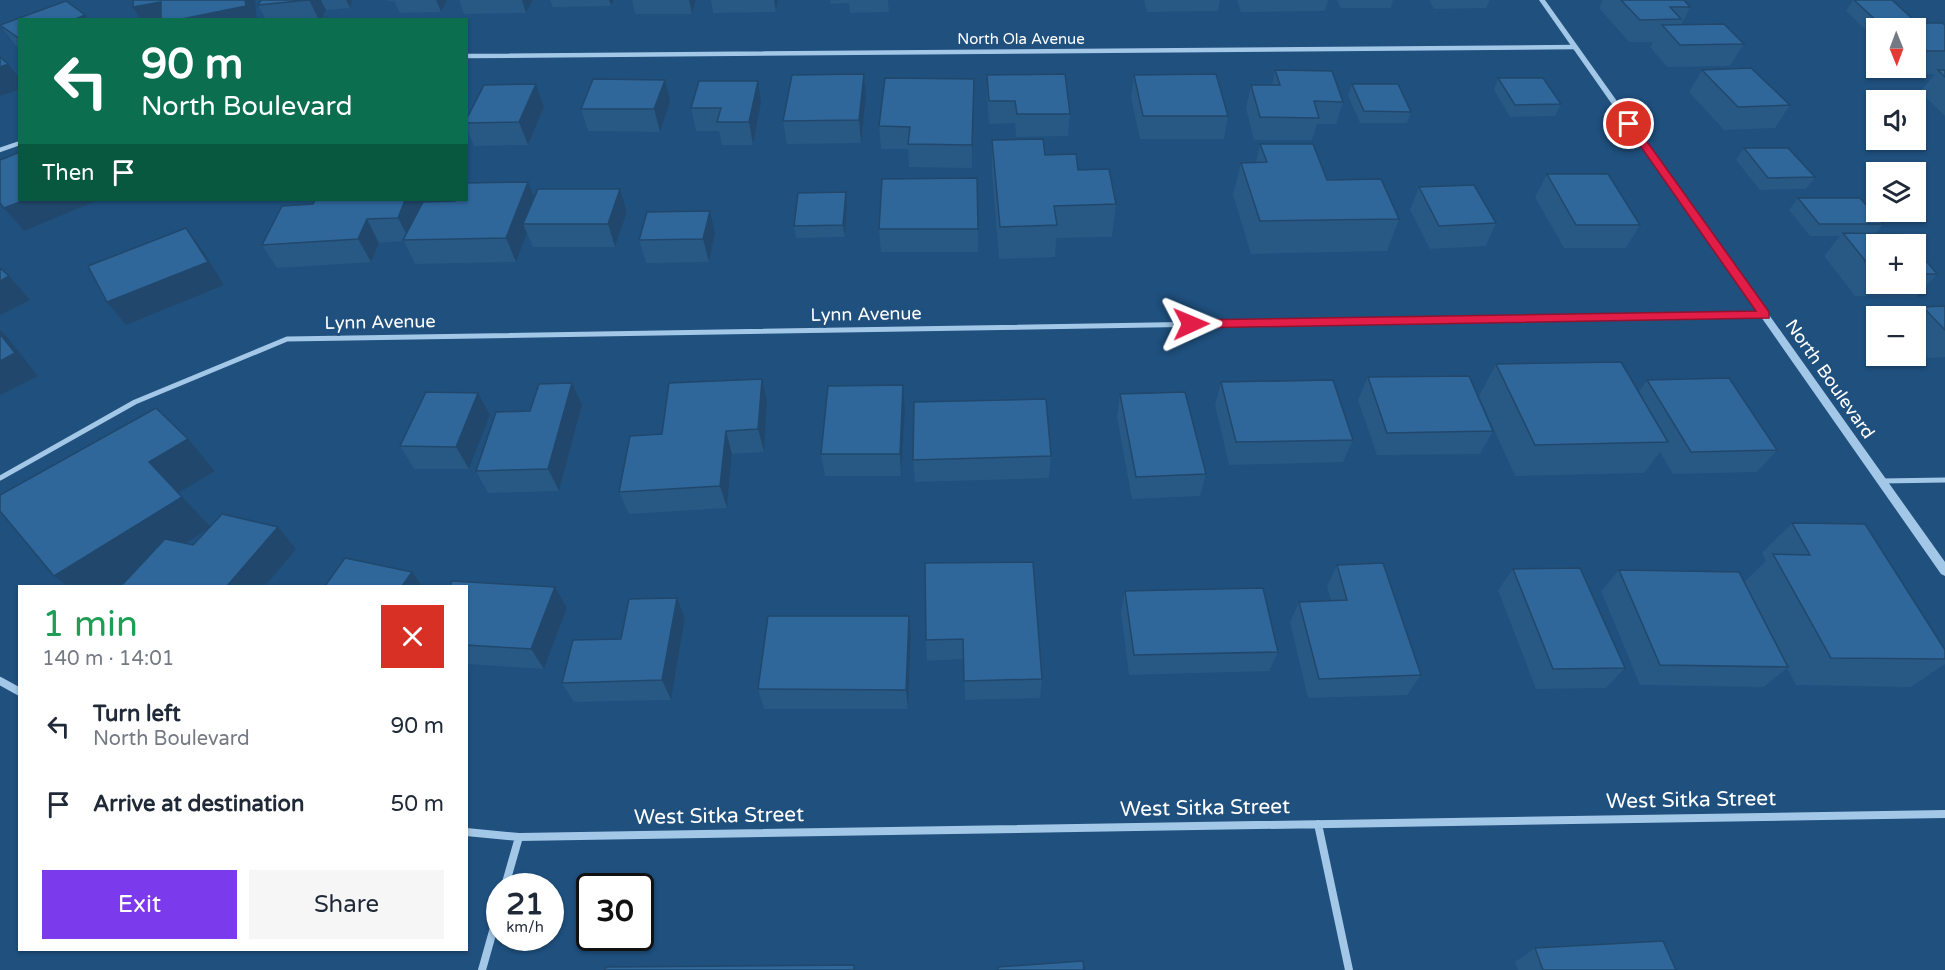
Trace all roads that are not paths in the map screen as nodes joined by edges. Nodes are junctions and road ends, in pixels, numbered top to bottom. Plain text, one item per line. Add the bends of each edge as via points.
1 (1542, 0) edge
2 (1575, 47) junction
3 (468, 56) edge
4 (18, 144) edge
5 (0, 150) edge
6 (1765, 315) junction
7 (0, 478) edge
8 (1945, 480) edge
9 (1882, 481) junction
10 (1945, 571) edge
11 (0, 681) edge
12 (18, 691) edge
13 (1945, 814) edge
14 (1318, 824) junction
15 (468, 832) edge
16 (519, 837) junction
17 (509, 873) edge
18 (487, 951) edge
19 (482, 970) edge
20 (1349, 970) edge

1 - 2 street, North Boulevard
2 - 3 street, North Ola Avenue
2 - 6 street, North Boulevard
4 - 5 street
6 - 7 street, Lynn Avenue via 287,339 135,402
6 - 9 street, North Boulevard
8 - 9 street
9 - 10 street, North Boulevard
11 - 12 street
13 - 14 street, West Sitka Street
14 - 16 street, West Sitka Street
14 - 20 street
15 - 16 street, West Sitka Street
16 - 17 street
18 - 19 street

